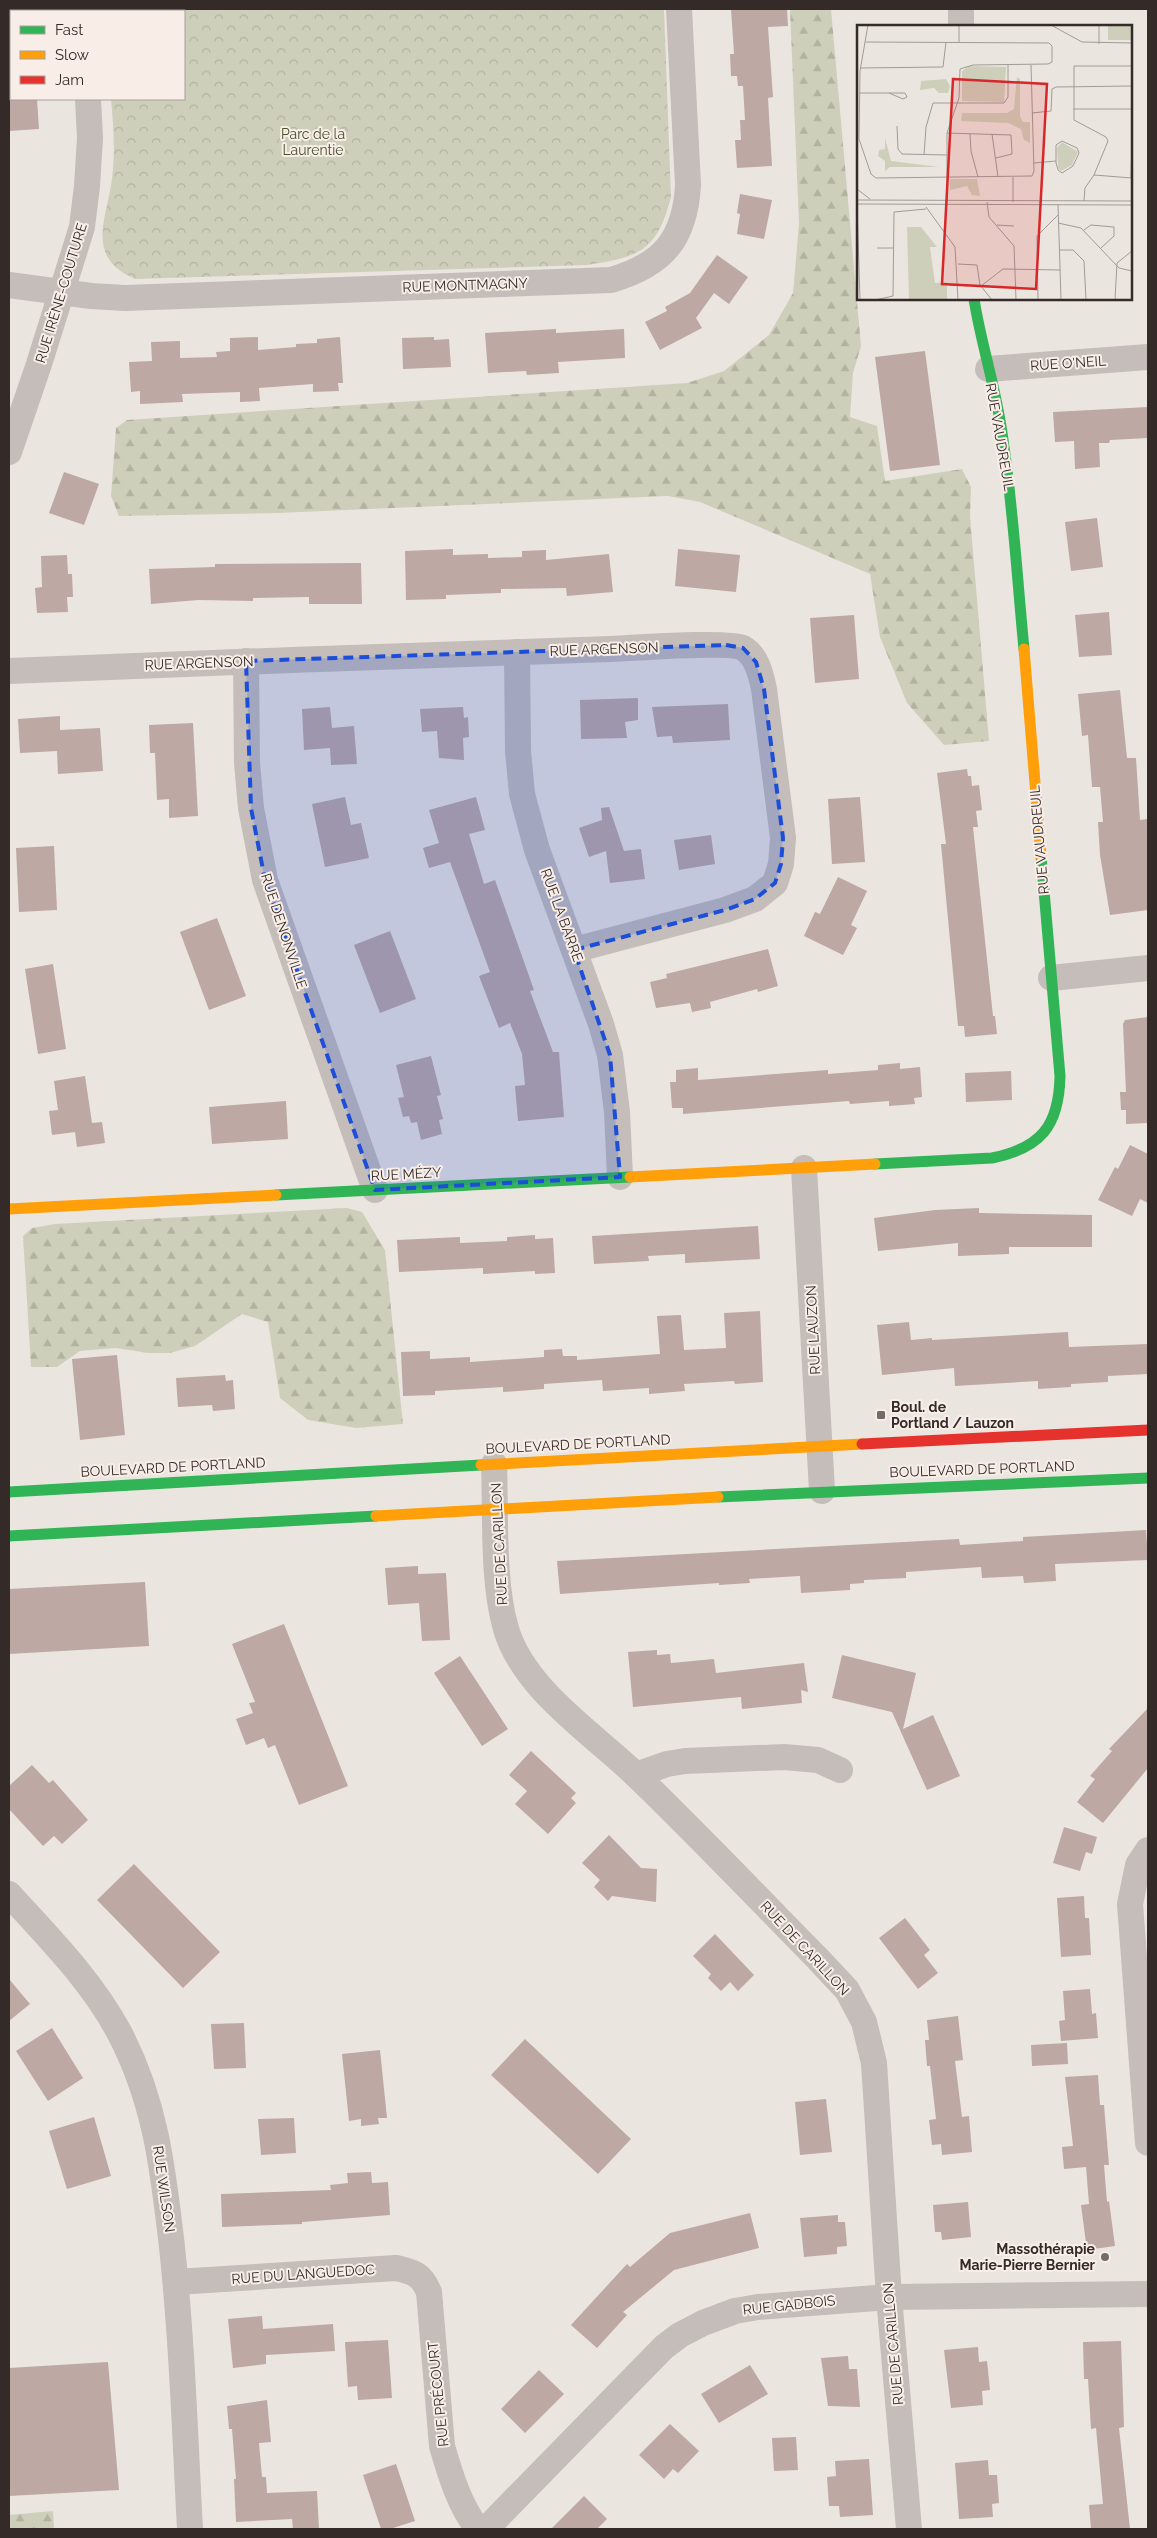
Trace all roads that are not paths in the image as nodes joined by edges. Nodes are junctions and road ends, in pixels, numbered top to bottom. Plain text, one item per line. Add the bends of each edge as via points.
1 (679, 9) edge
2 (961, 9) edge
3 (962, 25) edge
4 (88, 100) edge
5 (9, 285) edge
6 (61, 292) junction
7 (974, 300) edge
8 (1148, 357) edge
9 (988, 369) junction
10 (9, 452) edge
11 (517, 652) junction
12 (246, 662) junction
13 (9, 671) edge
14 (574, 950) junction
15 (1148, 968) edge
16 (1051, 978) junction
17 (804, 1168) junction
18 (620, 1177) junction
19 (375, 1190) junction
20 (9, 1210) edge
21 (1148, 1430) edge
22 (819, 1446) junction
23 (494, 1464) junction
24 (1148, 1478) edge
25 (822, 1491) junction
26 (9, 1492) edge
27 (496, 1509) junction
28 (9, 1536) edge
29 (840, 1770) dead end
30 (636, 1775) junction
31 (1148, 1850) edge
32 (9, 1894) edge
33 (1148, 2143) edge
34 (176, 2282) junction
35 (425, 2282) joint
36 (1148, 2294) edge
37 (889, 2297) junction
38 (190, 2529) edge
39 (478, 2529) edge
40 (486, 2529) edge
41 (909, 2529) edge

1 - 6 street, RUE MONTMAGNY via 687,205 680,230 668,249 648,266 631,274 611,280 125,298
2 - 3 street
4 - 6 street, RUE IRÈNE-COUTURE via 88,186 82,227
5 - 6 street, RUE MONTMAGNY
6 - 10 street, RUE IRÈNE-COUTURE
7 - 9 main road, RUE VAUDREUIL
8 - 9 street, RUE O'NEIL
9 - 16 main road, RUE VAUDREUIL via 1002,431 1011,503
11 - 12 street, RUE ARGENSON
11 - 14 street, RUE LA BARRE via 522,794 531,832
11 - 14 street, RUE ARGENSON via 726,645 743,648 756,662 761,674 783,838 781,864 774,883 756,899 726,910
12 - 13 street, RUE ARGENSON
12 - 19 street, RUE DENONVILLE via 251,808 265,880
14 - 18 street, RUE LA BARRE via 610,1055
15 - 16 street
16 - 17 main road, RUE VAUDREUIL via 1061,1098 1054,1118 1032,1144 1014,1155 992,1158
17 - 18 main road, RUE MÉZY
17 - 22 street, RUE LAUZON
18 - 19 main road, RUE MÉZY
19 - 20 main road, RUE MÉZY
21 - 22 main road, BOULEVARD DE PORTLAND
22 - 23 main road, BOULEVARD DE PORTLAND
22 - 25 street, RUE LAUZON
23 - 26 main road, BOULEVARD DE PORTLAND
23 - 27 street, RUE DE CARILLON
24 - 25 main road, BOULEVARD DE PORTLAND
25 - 27 main road, BOULEVARD DE PORTLAND
27 - 28 main road, BOULEVARD DE PORTLAND
27 - 30 street, RUE DE CARILLON via 498,1581 506,1629 515,1651 532,1677 567,1714
29 - 30 street via 818,1760 784,1757 685,1761
30 - 37 street, RUE DE CARILLON via 824,1965 847,1990 864,2022 874,2063
31 - 33 street via 1138,1865 1130,1904
32 - 34 street, RUE WILSON via 76,1967 101,2000 137,2072 163,2162
34 - 35 street, RUE DU LANGUEDOC via 396,2268 413,2271
34 - 38 street, RUE WILSON
35 - 39 street, RUE PRÉCOURT via 429,2292 442,2446 470,2520
36 - 37 street, RUE GADBOIS
37 - 40 street, RUE GADBOIS via 751,2308 703,2323 680,2335 664,2347
37 - 41 street, RUE DE CARILLON

